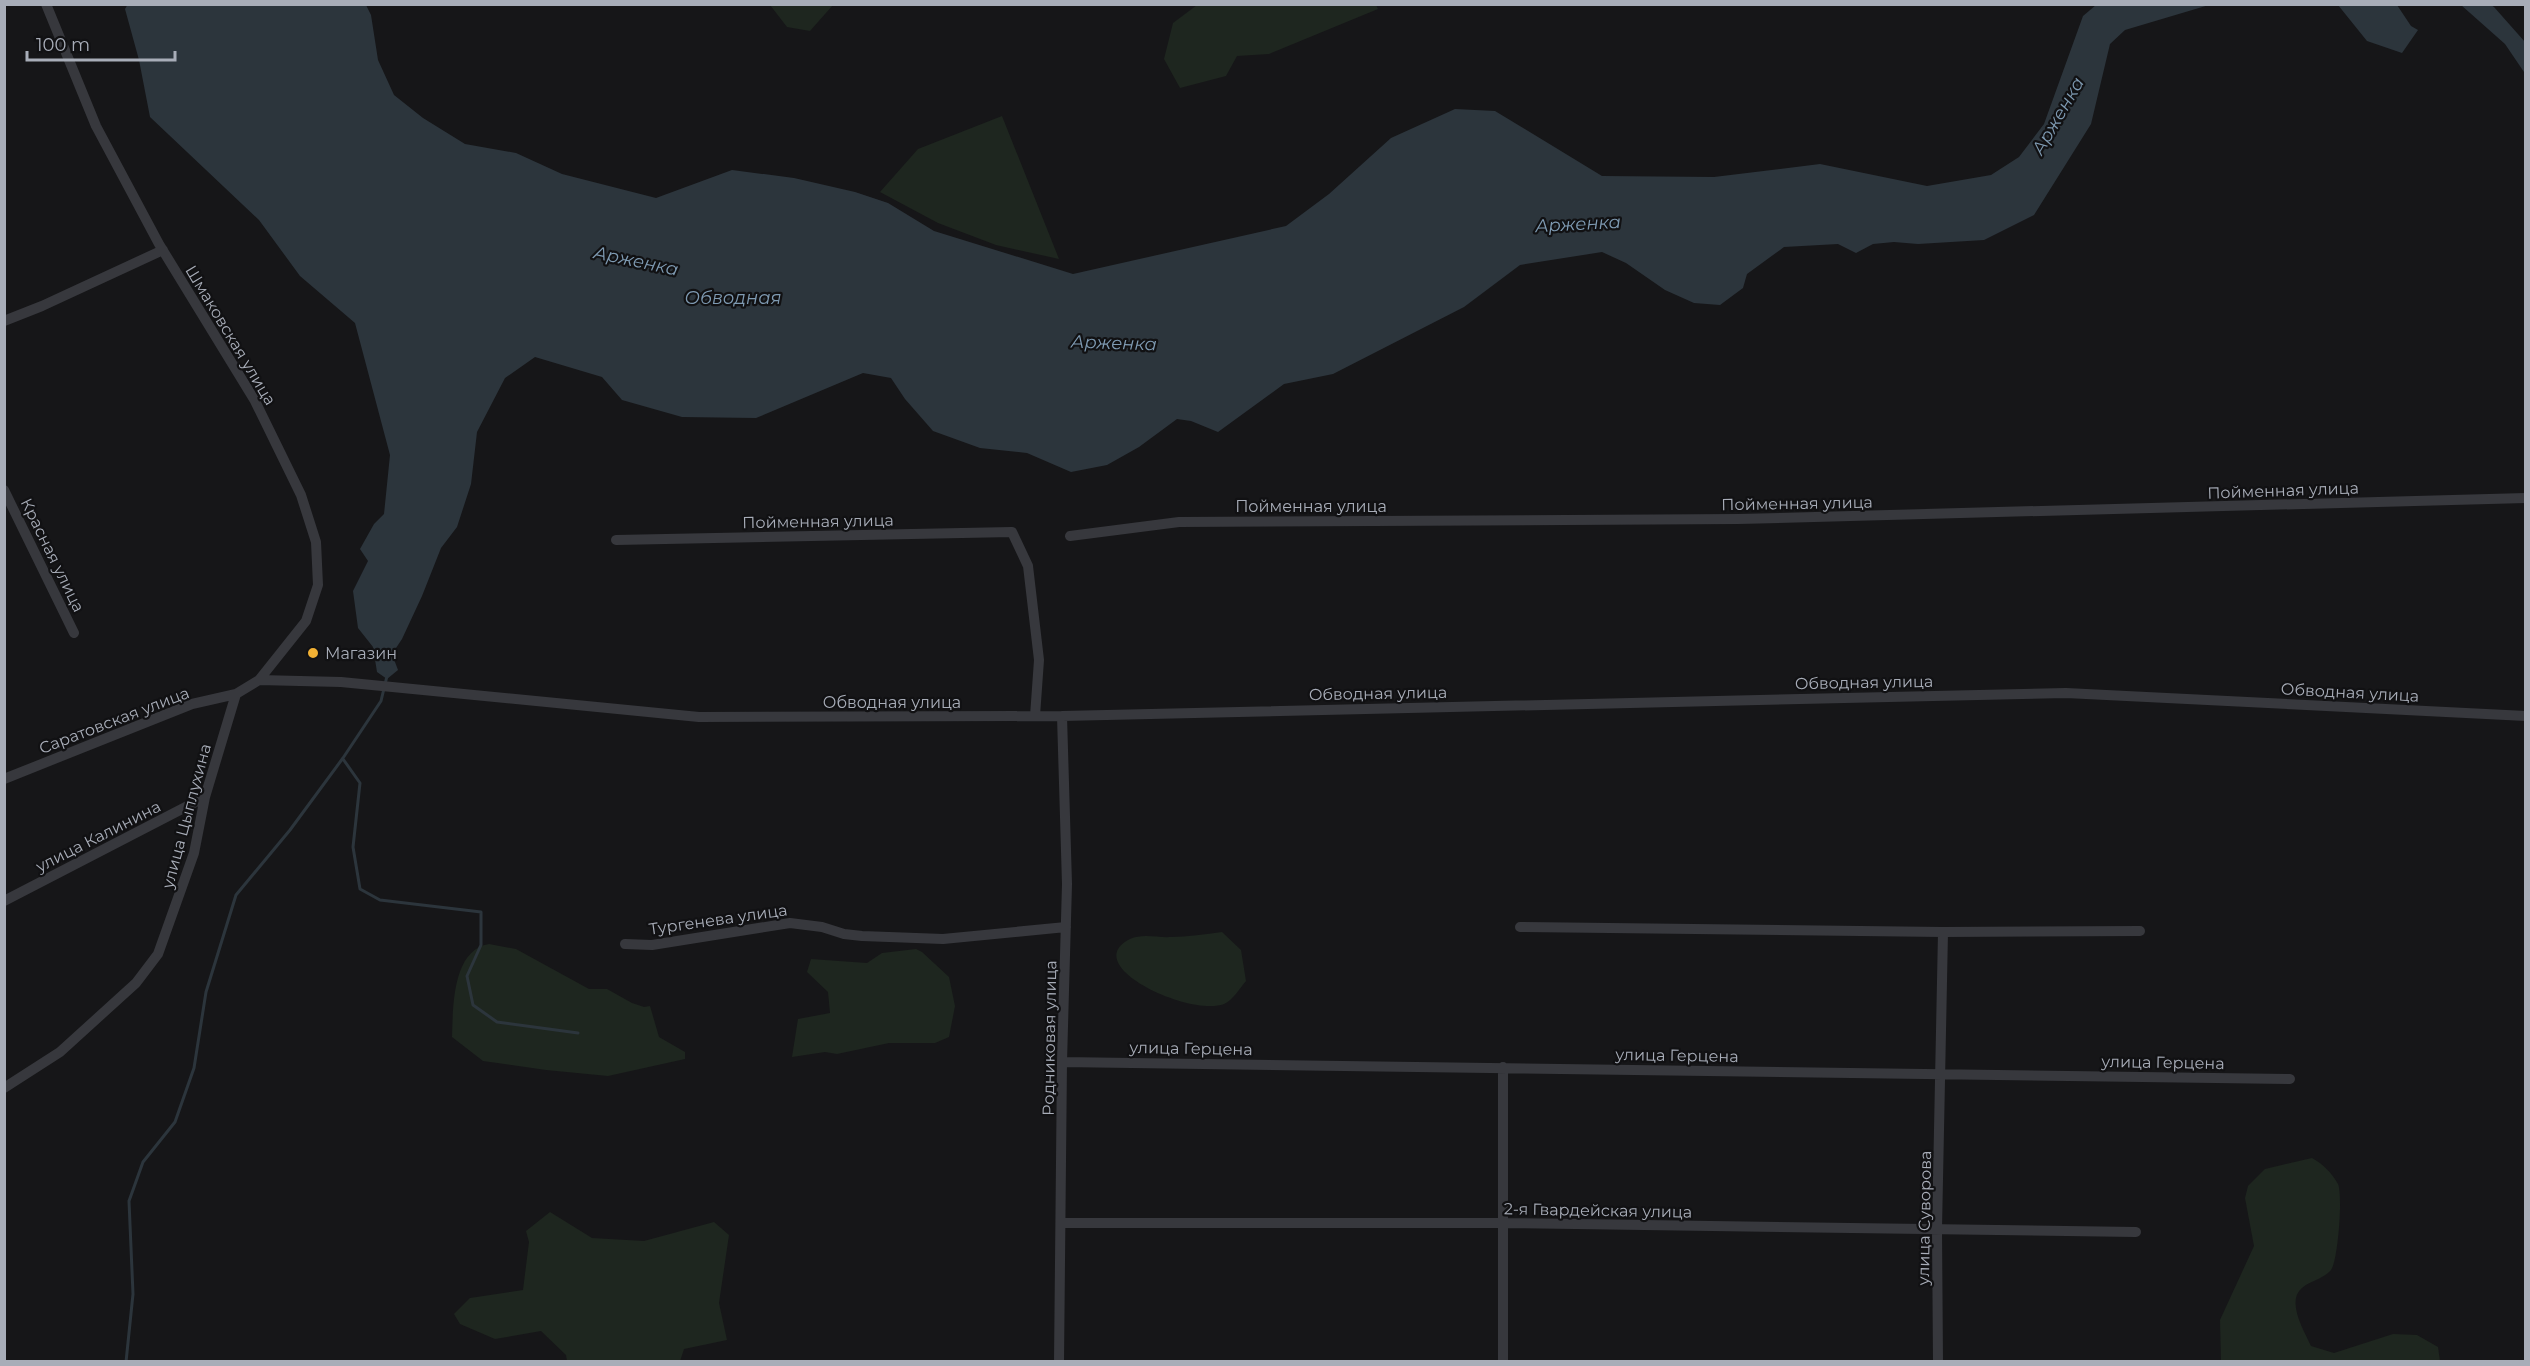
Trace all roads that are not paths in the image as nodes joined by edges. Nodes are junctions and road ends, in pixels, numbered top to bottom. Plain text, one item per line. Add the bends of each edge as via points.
1 (46, 4) edge
2 (163, 250) junction
3 (4, 321) edge
4 (4, 490) edge
5 (2526, 498) edge
6 (1070, 536) dead end
7 (616, 540) dead end
8 (74, 633) dead end
9 (259, 680) junction
10 (236, 694) junction
11 (1035, 716) junction
12 (1062, 716) junction
13 (2526, 716) edge
14 (4, 779) edge
15 (205, 797) junction
16 (4, 901) edge
17 (1066, 927) junction
18 (1520, 927) dead end
19 (2140, 931) dead end
20 (1944, 932) junction
21 (625, 944) dead end
22 (1062, 1062) junction
23 (1503, 1066) junction
24 (1942, 1075) junction
25 (2290, 1079) dead end
26 (4, 1088) edge
27 (1061, 1223) junction
28 (1503, 1223) junction
29 (1937, 1229) junction
30 (2136, 1232) dead end
31 (1059, 1362) edge
32 (1503, 1362) edge
33 (1938, 1362) edge

1 - 2 street, Шмаковская улица via 96,126
2 - 3 street
2 - 9 street, Шмаковская улица via 255,401 301,495 316,542 318,585 306,621
4 - 8 street, Красная улица
5 - 6 street, Пойменная улица via 1738,519 1179,522
7 - 11 street, Пойменная улица via 1012,532 1028,566 1039,660
9 - 10 street
9 - 11 street, Обводная улица via 341,682 699,717
10 - 14 street, Саратовская улица via 192,704
10 - 15 street, улица Цыплухина
11 - 12 street, Обводная улица
12 - 13 street, Обводная улица via 2066,693
12 - 17 street, Родниковая улица
15 - 16 street, улица Калинина
15 - 26 street, улица Цыплухина via 194,853 158,954 136,983 60,1052
17 - 21 street, Тургенева улица via 943,939 862,936 790,923 652,945
17 - 22 street, Родниковая улица
18 - 20 street
19 - 20 street
20 - 24 street, улица Суворова
22 - 23 street, улица Герцена
22 - 27 street, Родниковая улица
23 - 24 street, улица Герцена
23 - 28 street
24 - 25 street, улица Герцена
24 - 29 street, улица Суворова
27 - 28 street, 2-я Гвардейская улица
27 - 31 street, Родниковая улица
28 - 29 street, 2-я Гвардейская улица
28 - 32 street
29 - 30 street, 2-я Гвардейская улица
29 - 33 street, улица Суворова

